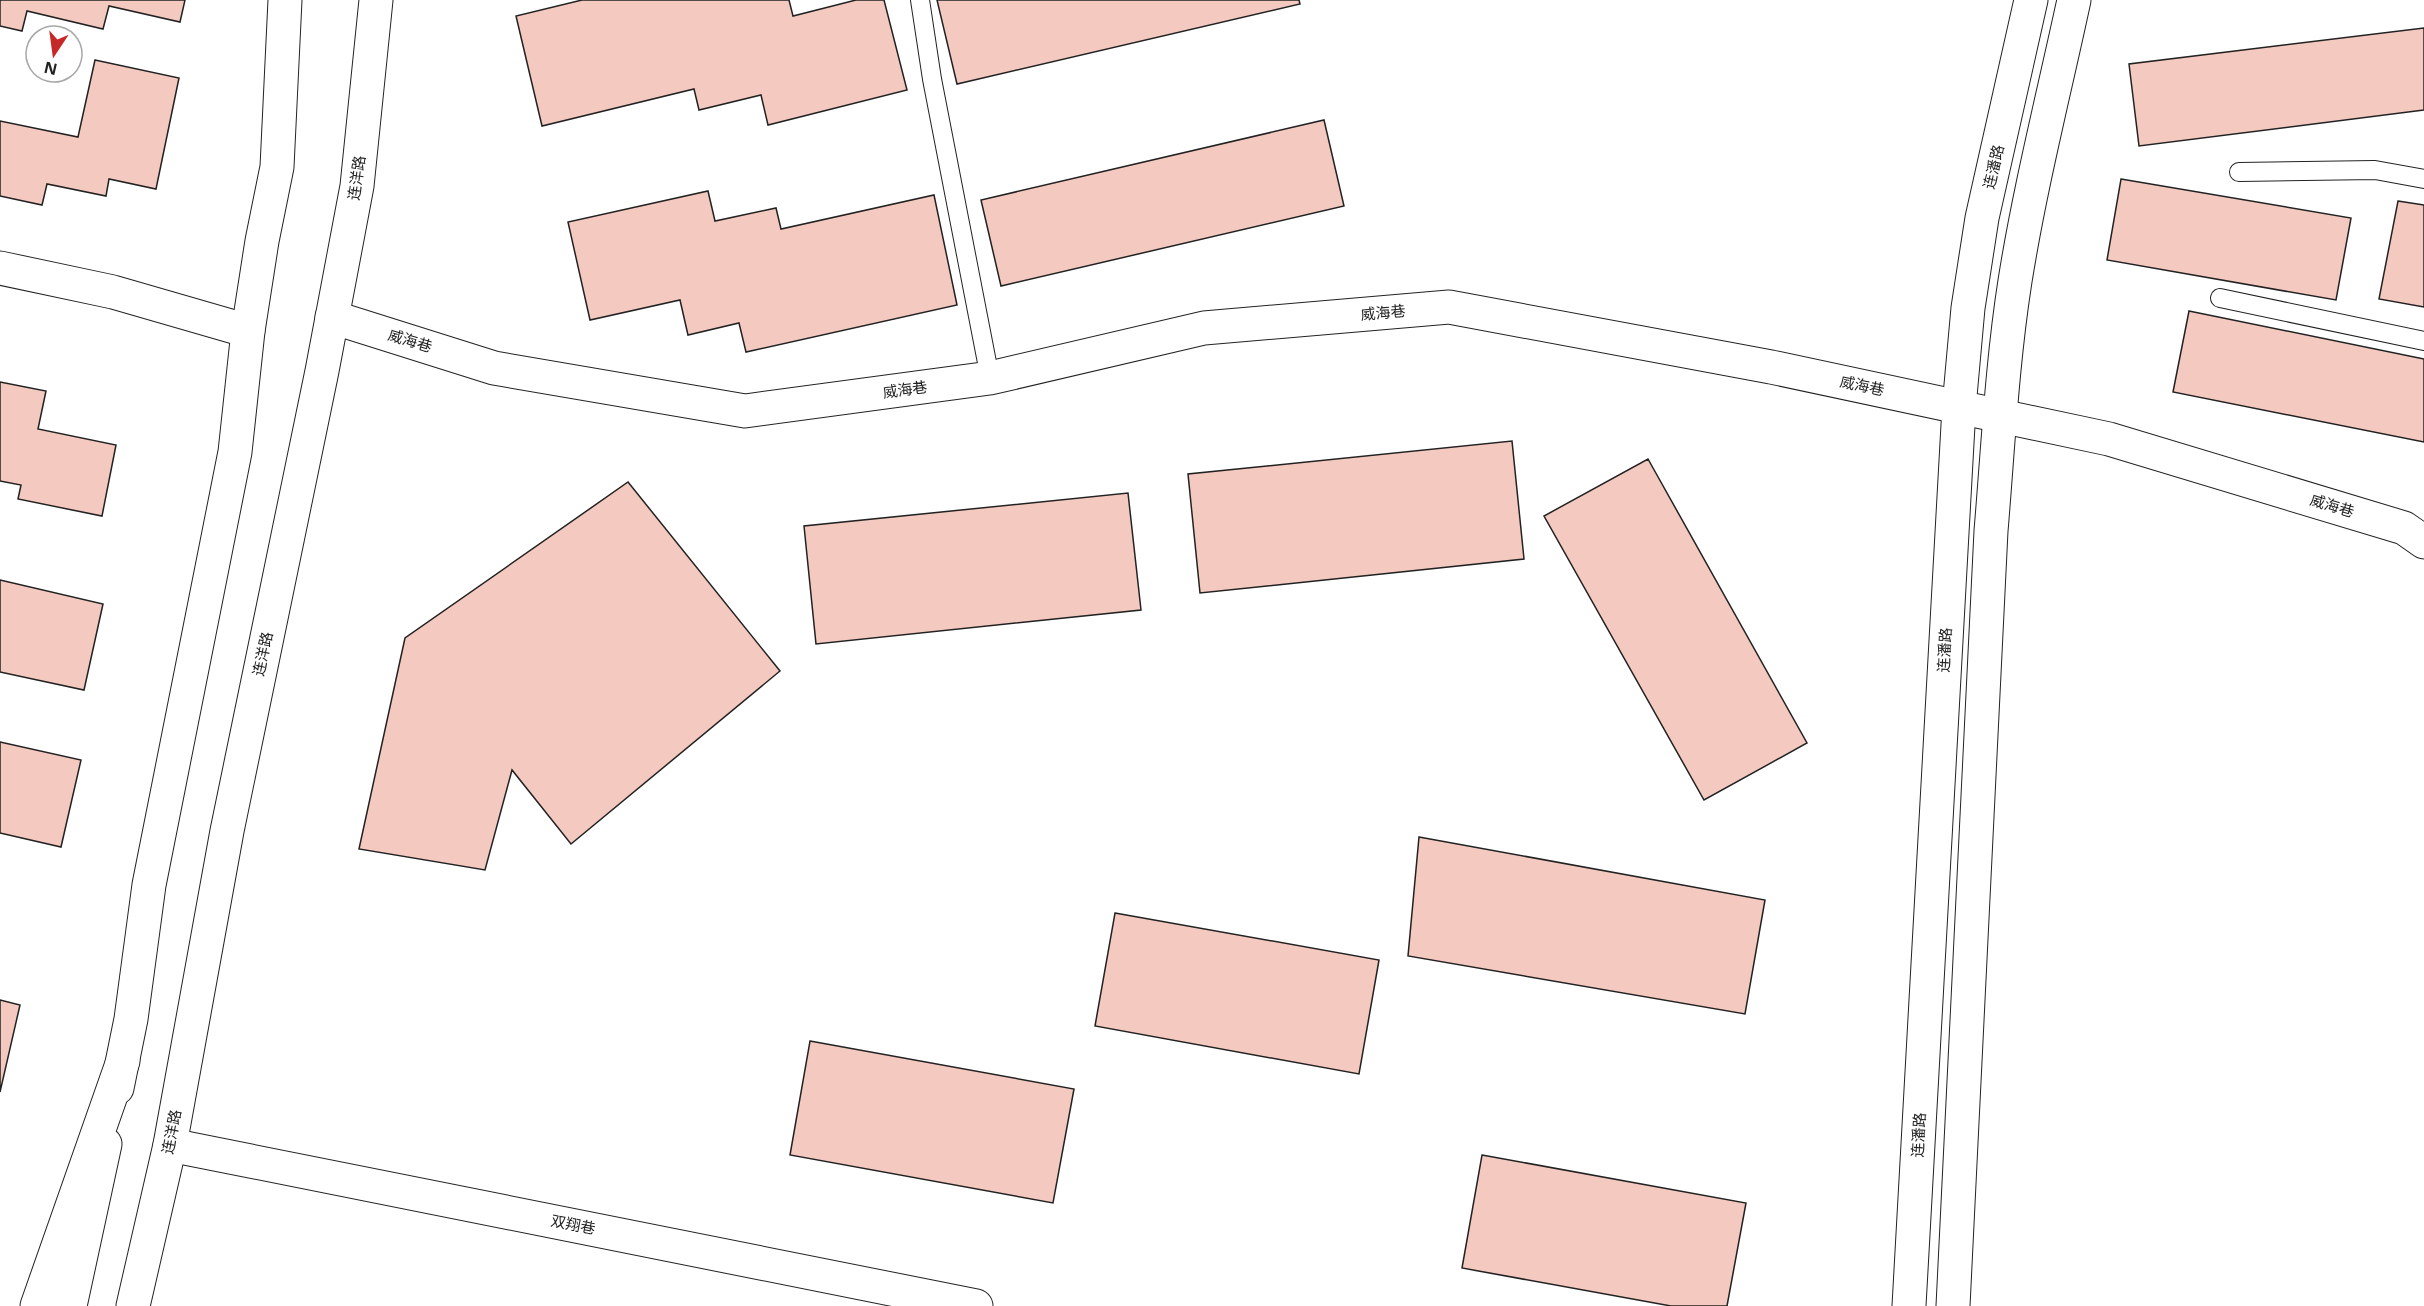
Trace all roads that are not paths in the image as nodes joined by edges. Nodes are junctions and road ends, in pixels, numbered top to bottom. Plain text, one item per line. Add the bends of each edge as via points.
1 (285, 0) edge
2 (376, 0) edge
3 (920, 0) edge
4 (2031, 0) edge
5 (2074, 0) edge
6 (2239, 172) dead end
7 (2424, 179) edge
8 (0, 268) edge
9 (2220, 298) dead end
10 (332, 317) junction
11 (248, 331) junction
12 (2424, 340) edge
13 (990, 378) junction
14 (1959, 407) junction
15 (2000, 417) junction
16 (2424, 542) edge
17 (123, 1061) junction
18 (171, 1145) junction
19 (37, 1306) edge
20 (70, 1306) edge
21 (133, 1306) edge
22 (976, 1306) edge
23 (1909, 1306) edge
24 (1953, 1306) edge

1 - 11 main road via 277,167
2 - 10 main road, 连洋路 via 357,186
3 - 13 lane
4 - 14 main road, 连潘路 via 1982,218 1968,308
5 - 15 main road via 2017,268
6 - 7 lane via 2375,170
8 - 11 main road via 113,292
9 - 12 lane
10 - 13 main road, 威海巷 via 494,368 745,411
10 - 18 main road, 连洋路 via 227,831
11 - 17 main road via 236,452 149,885
13 - 14 main road, 威海巷 via 1204,328 1449,307 1771,367
14 - 15 main road, 威海巷
14 - 23 main road, 连潘路
15 - 16 main road, 威海巷 via 2109,439 2404,528
15 - 24 main road
17 - 19 main road
17 - 20 main road
18 - 21 main road, 连洋路
18 - 22 main road, 双翔巷

